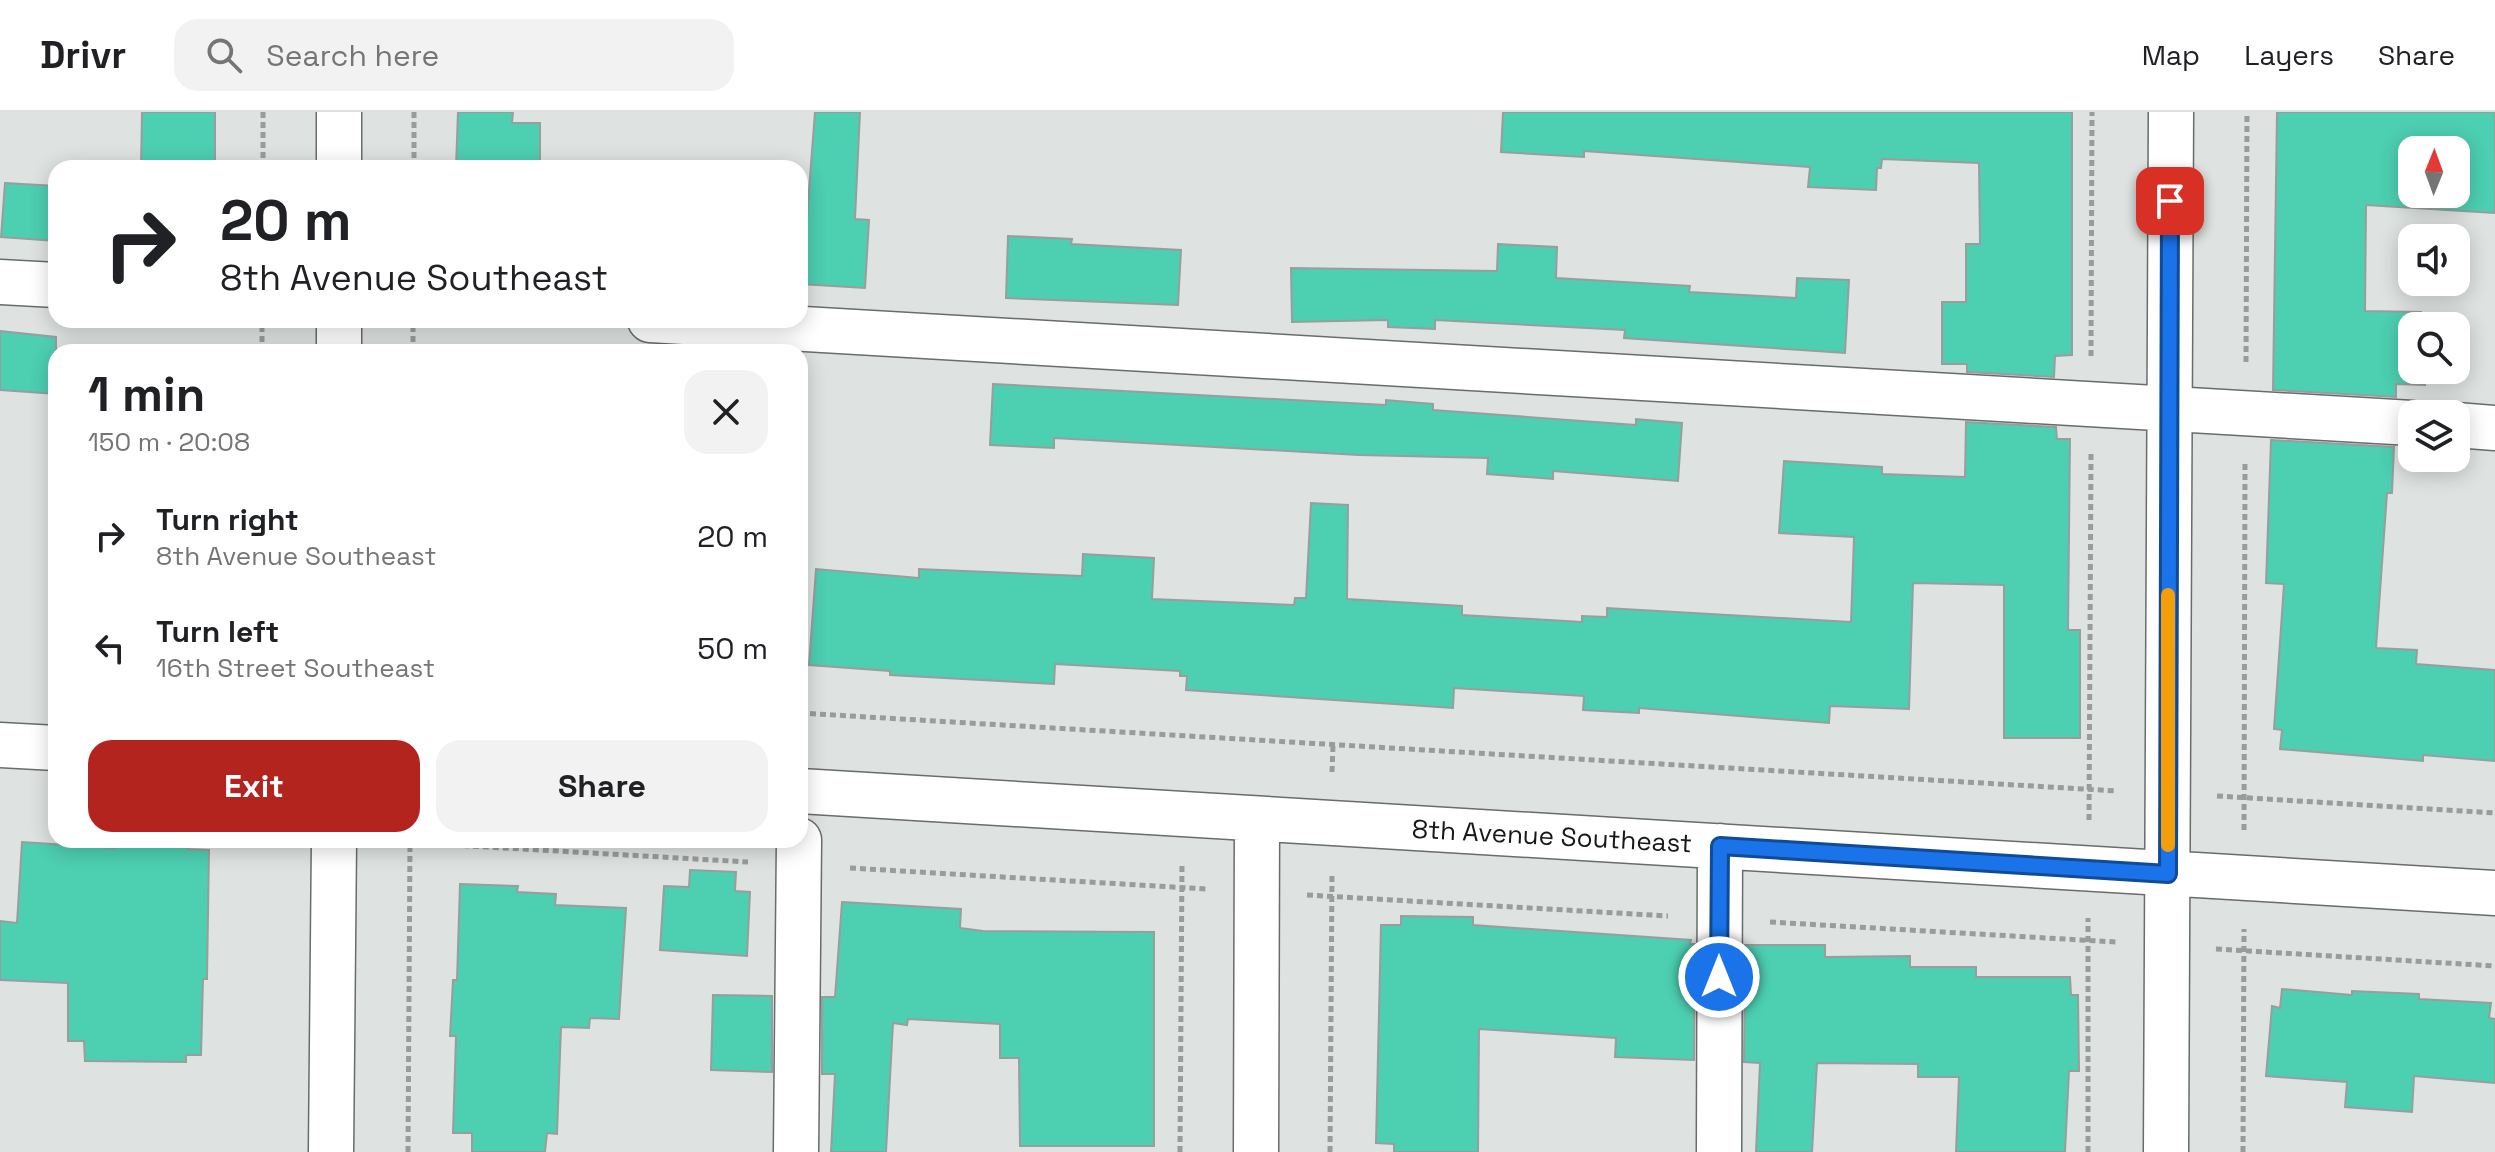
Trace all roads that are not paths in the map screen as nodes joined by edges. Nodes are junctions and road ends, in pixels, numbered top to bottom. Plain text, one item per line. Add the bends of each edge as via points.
1 (339, 112) edge
2 (2171, 112) edge
3 (339, 160) edge
4 (0, 282) edge
5 (48, 285) edge
6 (787, 328) edge
7 (2169, 408) junction
8 (2398, 422) edge
9 (2470, 426) edge
10 (2495, 428) edge
11 (0, 745) edge
12 (48, 748) edge
13 (808, 791) edge
14 (1257, 819) junction
15 (1720, 846) junction
16 (334, 848) edge
17 (799, 848) edge
18 (2168, 874) junction
19 (2495, 893) edge
20 (331, 1152) edge
21 (796, 1152) edge
22 (1256, 1152) edge
23 (1719, 1152) edge
24 (2166, 1152) edge

1 - 3 street
2 - 7 street
4 - 5 street
6 - 7 street
7 - 8 street
7 - 18 street
9 - 10 street
11 - 12 street
13 - 14 street, 8th Avenue Southeast
14 - 15 street, 8th Avenue Southeast
14 - 22 street
15 - 18 street, 8th Avenue Southeast
15 - 23 street
16 - 20 street
17 - 21 street
18 - 19 street, 8th Avenue Southeast
18 - 24 street

